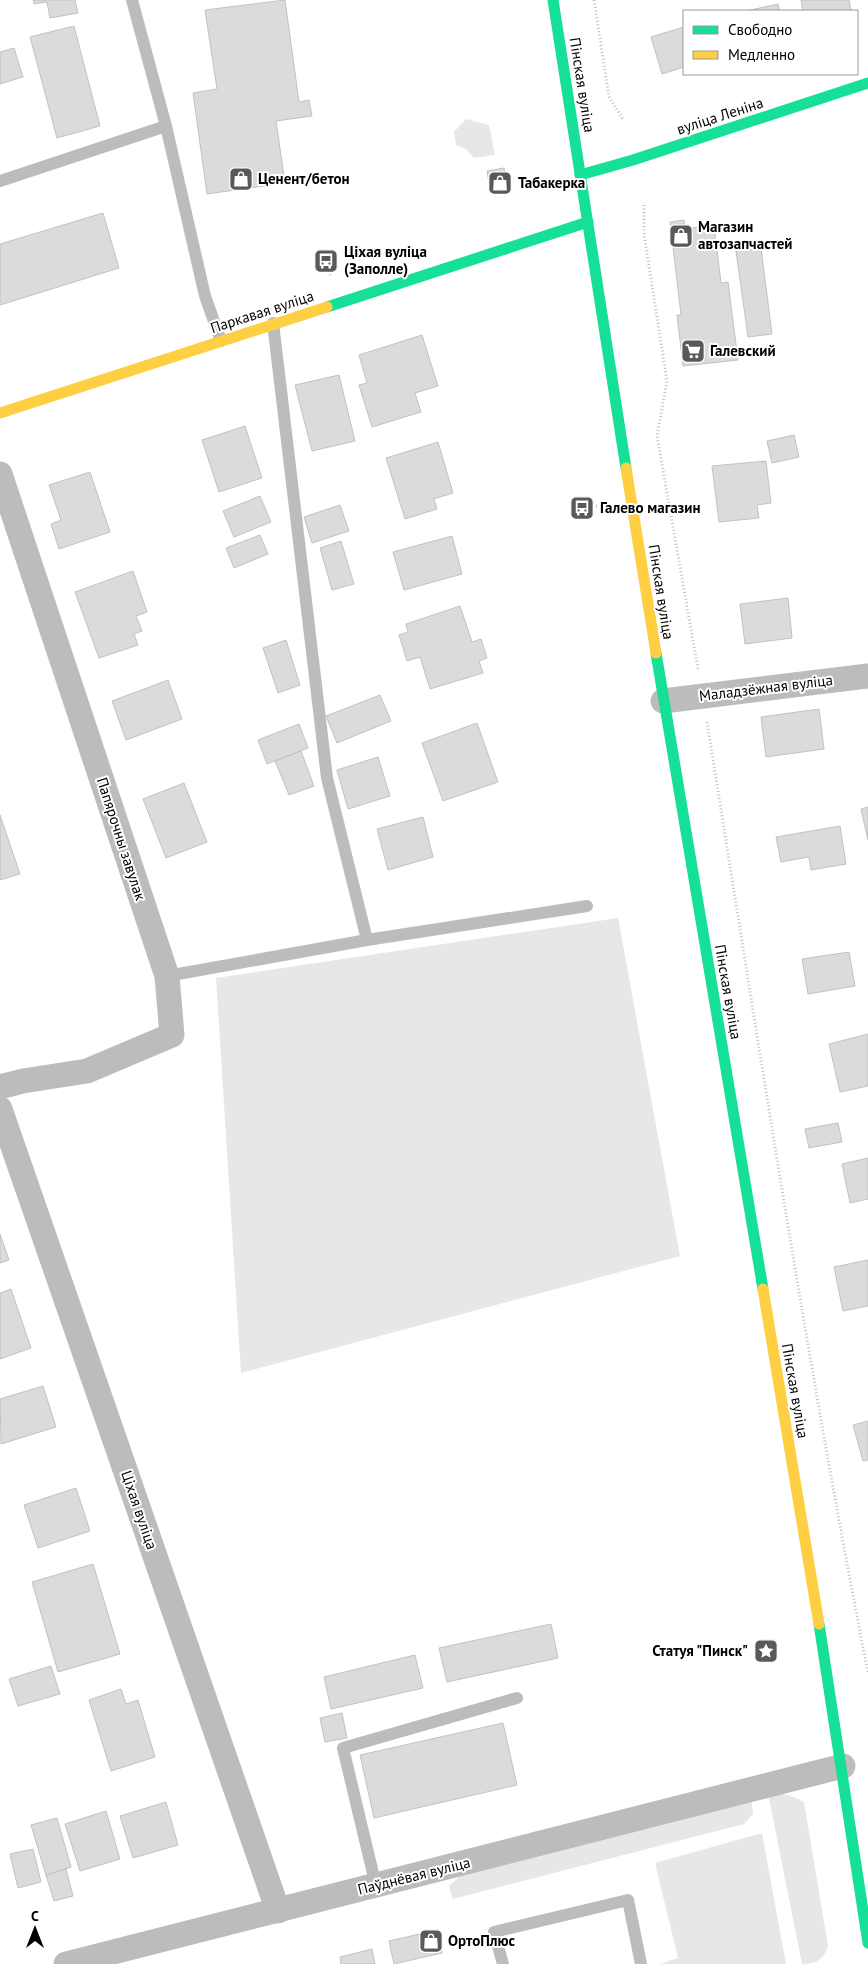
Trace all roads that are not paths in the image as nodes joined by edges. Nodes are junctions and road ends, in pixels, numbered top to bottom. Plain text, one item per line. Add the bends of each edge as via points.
1 (132, 0) edge
2 (553, 0) edge
3 (868, 83) edge
4 (166, 126) junction
5 (580, 175) junction
6 (0, 181) edge
7 (588, 222) junction
8 (273, 324) junction
9 (221, 340) junction
10 (0, 413) edge
11 (0, 474) edge
12 (868, 676) edge
13 (663, 701) junction
14 (587, 906) dead end
15 (367, 940) junction
16 (167, 976) junction
17 (0, 1087) edge
18 (0, 1109) edge
19 (517, 1698) dead end
20 (843, 1766) junction
21 (376, 1886) junction
22 (278, 1911) junction
23 (868, 1943) edge
24 (66, 1964) edge
25 (503, 1964) edge
26 (641, 1964) edge

1 - 4 lane
2 - 5 main road, Пінская вуліца
3 - 5 main road, вуліца Леніна
4 - 6 lane
4 - 9 lane via 205,296
5 - 7 main road, Пінская вуліца
7 - 8 main road, Паркавая вуліца
7 - 13 main road, Пінская вуліца
8 - 9 main road, Паркавая вуліца
8 - 15 lane via 327,778
9 - 10 main road, Паркавая вуліца
11 - 16 street, Папярочны завулак
12 - 13 street, Маладзёжная вуліца
13 - 20 main road, Пінская вуліца
14 - 15 lane
15 - 16 lane
16 - 17 street, Папярочны завулак via 172,1035 87,1071
18 - 22 street, Ціхая вуліца
19 - 21 lane via 342,1748
20 - 21 street, Паўднёвая вуліца
20 - 23 main road, Пінская вуліца
21 - 22 street, Паўднёвая вуліца
22 - 24 street, Паўднёвая вуліца
25 - 26 lane via 494,1932 628,1900

